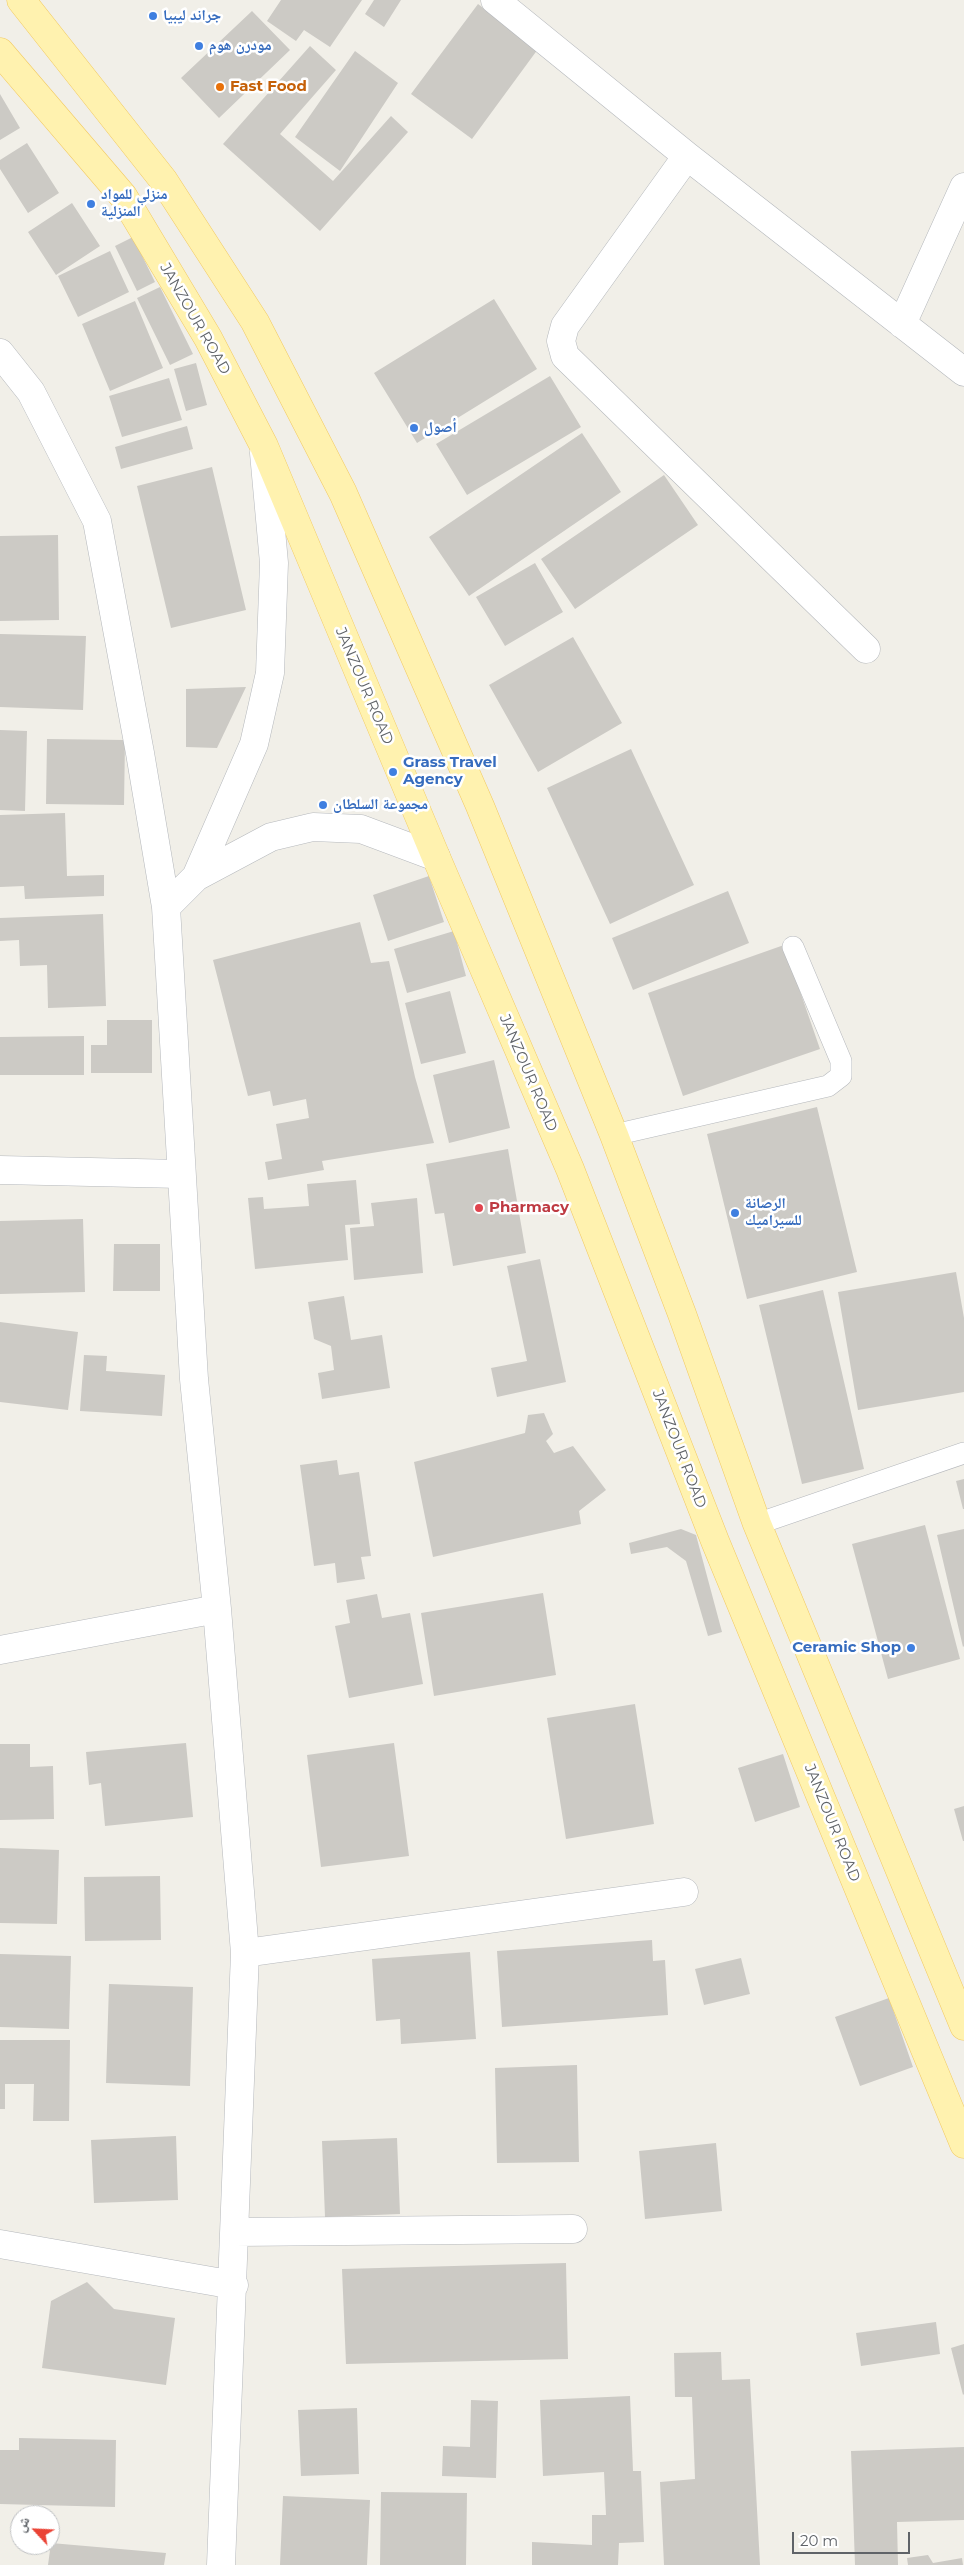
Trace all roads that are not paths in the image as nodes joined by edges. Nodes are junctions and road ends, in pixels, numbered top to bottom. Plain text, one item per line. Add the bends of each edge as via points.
1 (21, 0) edge
2 (495, 0) edge
3 (0, 52) edge
4 (687, 156) junction
5 (964, 186) edge
6 (902, 324) junction
7 (0, 353) edge
8 (964, 372) edge
9 (264, 446) junction
10 (866, 649) dead end
11 (436, 857) junction
12 (196, 877) junction
13 (166, 907) junction
14 (793, 947) dead end
15 (614, 1135) junction
16 (0, 1170) edge
17 (181, 1174) junction
18 (964, 1453) edge
19 (758, 1524) junction
20 (217, 1609) junction
21 (0, 1650) edge
22 (684, 1892) dead end
23 (245, 1952) junction
24 (964, 2026) edge
25 (964, 2144) edge
26 (573, 2229) dead end
27 (235, 2232) junction
28 (0, 2244) edge
29 (234, 2285) junction
30 (221, 2565) edge

1 - 15 main road via 164,181 254,322 343,493 480,806
2 - 4 street
3 - 9 main road, JANZOUR ROAD via 123,196 208,338
4 - 6 street
4 - 10 street via 565,326 561,341 565,356
5 - 6 street
6 - 8 street
7 - 13 street via 31,392 97,522
9 - 11 main road, JANZOUR ROAD
9 - 12 street via 274,563 270,673 254,744
11 - 12 street via 361,829 312,827 271,838
11 - 25 main road, JANZOUR ROAD via 570,1169 715,1540
12 - 13 street
13 - 17 street
14 - 15 lane via 841,1061 841,1076 828,1086
15 - 19 main road
16 - 17 street
17 - 20 street via 194,1379
18 - 19 lane
19 - 24 main road
20 - 21 street
20 - 23 street
22 - 23 street
23 - 27 street
26 - 27 street
27 - 29 street
28 - 29 street
29 - 30 street

